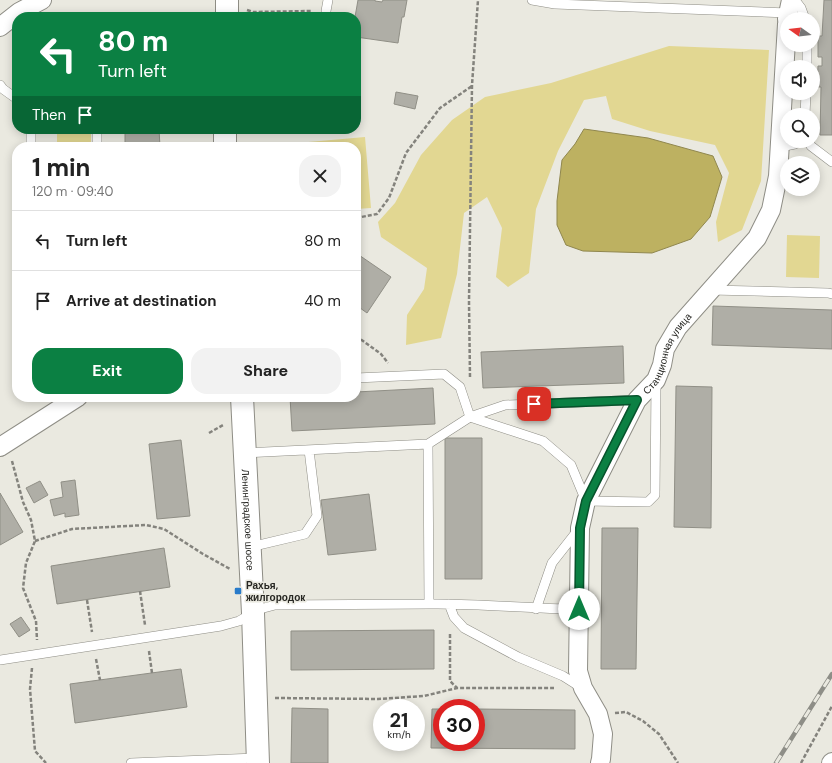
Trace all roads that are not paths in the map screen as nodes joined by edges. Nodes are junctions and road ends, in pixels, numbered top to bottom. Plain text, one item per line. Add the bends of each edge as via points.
1 (42, 0) edge
2 (227, 0) edge
3 (328, 0) edge
4 (532, 0) edge
5 (326, 11) road end
6 (789, 11) edge
7 (19, 12) edge
8 (227, 12) edge
9 (802, 12) edge
10 (12, 18) edge
11 (0, 27) edge
12 (0, 85) edge
13 (12, 95) edge
14 (783, 108) edge
15 (780, 147) edge
16 (814, 148) edge
17 (832, 162) edge
18 (711, 290) junction
19 (831, 292) edge
20 (361, 378) edge
21 (656, 380) junction
22 (637, 400) junction
23 (70, 402) edge
24 (242, 402) edge
25 (470, 417) junction
26 (4, 444) edge
27 (428, 444) junction
28 (309, 450) junction
29 (245, 453) junction
30 (586, 501) junction
31 (580, 528) junction
32 (250, 547) junction
33 (429, 604) junction
34 (449, 604) junction
35 (536, 609) junction
36 (579, 609) junction
37 (253, 613) junction
38 (0, 660) edge
39 (583, 688) junction
40 (258, 761) edge
41 (131, 763) edge
42 (600, 763) edge

1 - 7 street
2 - 8 street
3 - 5 lane
4 - 6 lane via 555,4
6 - 9 lane via 801,8
6 - 14 street, Станционная улица
10 - 11 street
12 - 13 lane
15 - 18 street, Станционная улица via 778,176 771,210 757,238
16 - 17 lane
18 - 19 lane
18 - 21 street, Станционная улица via 678,327 665,349
20 - 25 lane via 444,374 460,387
21 - 22 street, Станционная улица
21 - 30 lane via 655,495 648,502
22 - 25 lane via 505,405
22 - 30 street, Станционная улица
23 - 26 street
24 - 29 street, Ленинградское шоссе
25 - 27 lane
25 - 30 lane via 543,441 571,465
27 - 28 lane
27 - 33 lane
28 - 29 lane
28 - 32 lane via 317,516 305,534
29 - 32 street, Ленинградское шоссе
30 - 31 street, Станционная улица
31 - 35 lane via 552,562
31 - 36 street, Станционная улица
32 - 37 street, Ленинградское шоссе
33 - 34 lane
33 - 37 lane via 275,605
34 - 35 lane
34 - 39 lane via 454,617 464,628
35 - 36 lane
36 - 39 street, Станционная улица via 578,671
37 - 38 lane via 239,621 221,626
37 - 40 street, Ленинградское шоссе
39 - 42 street, Станционная улица via 598,714 603,734
40 - 41 lane

